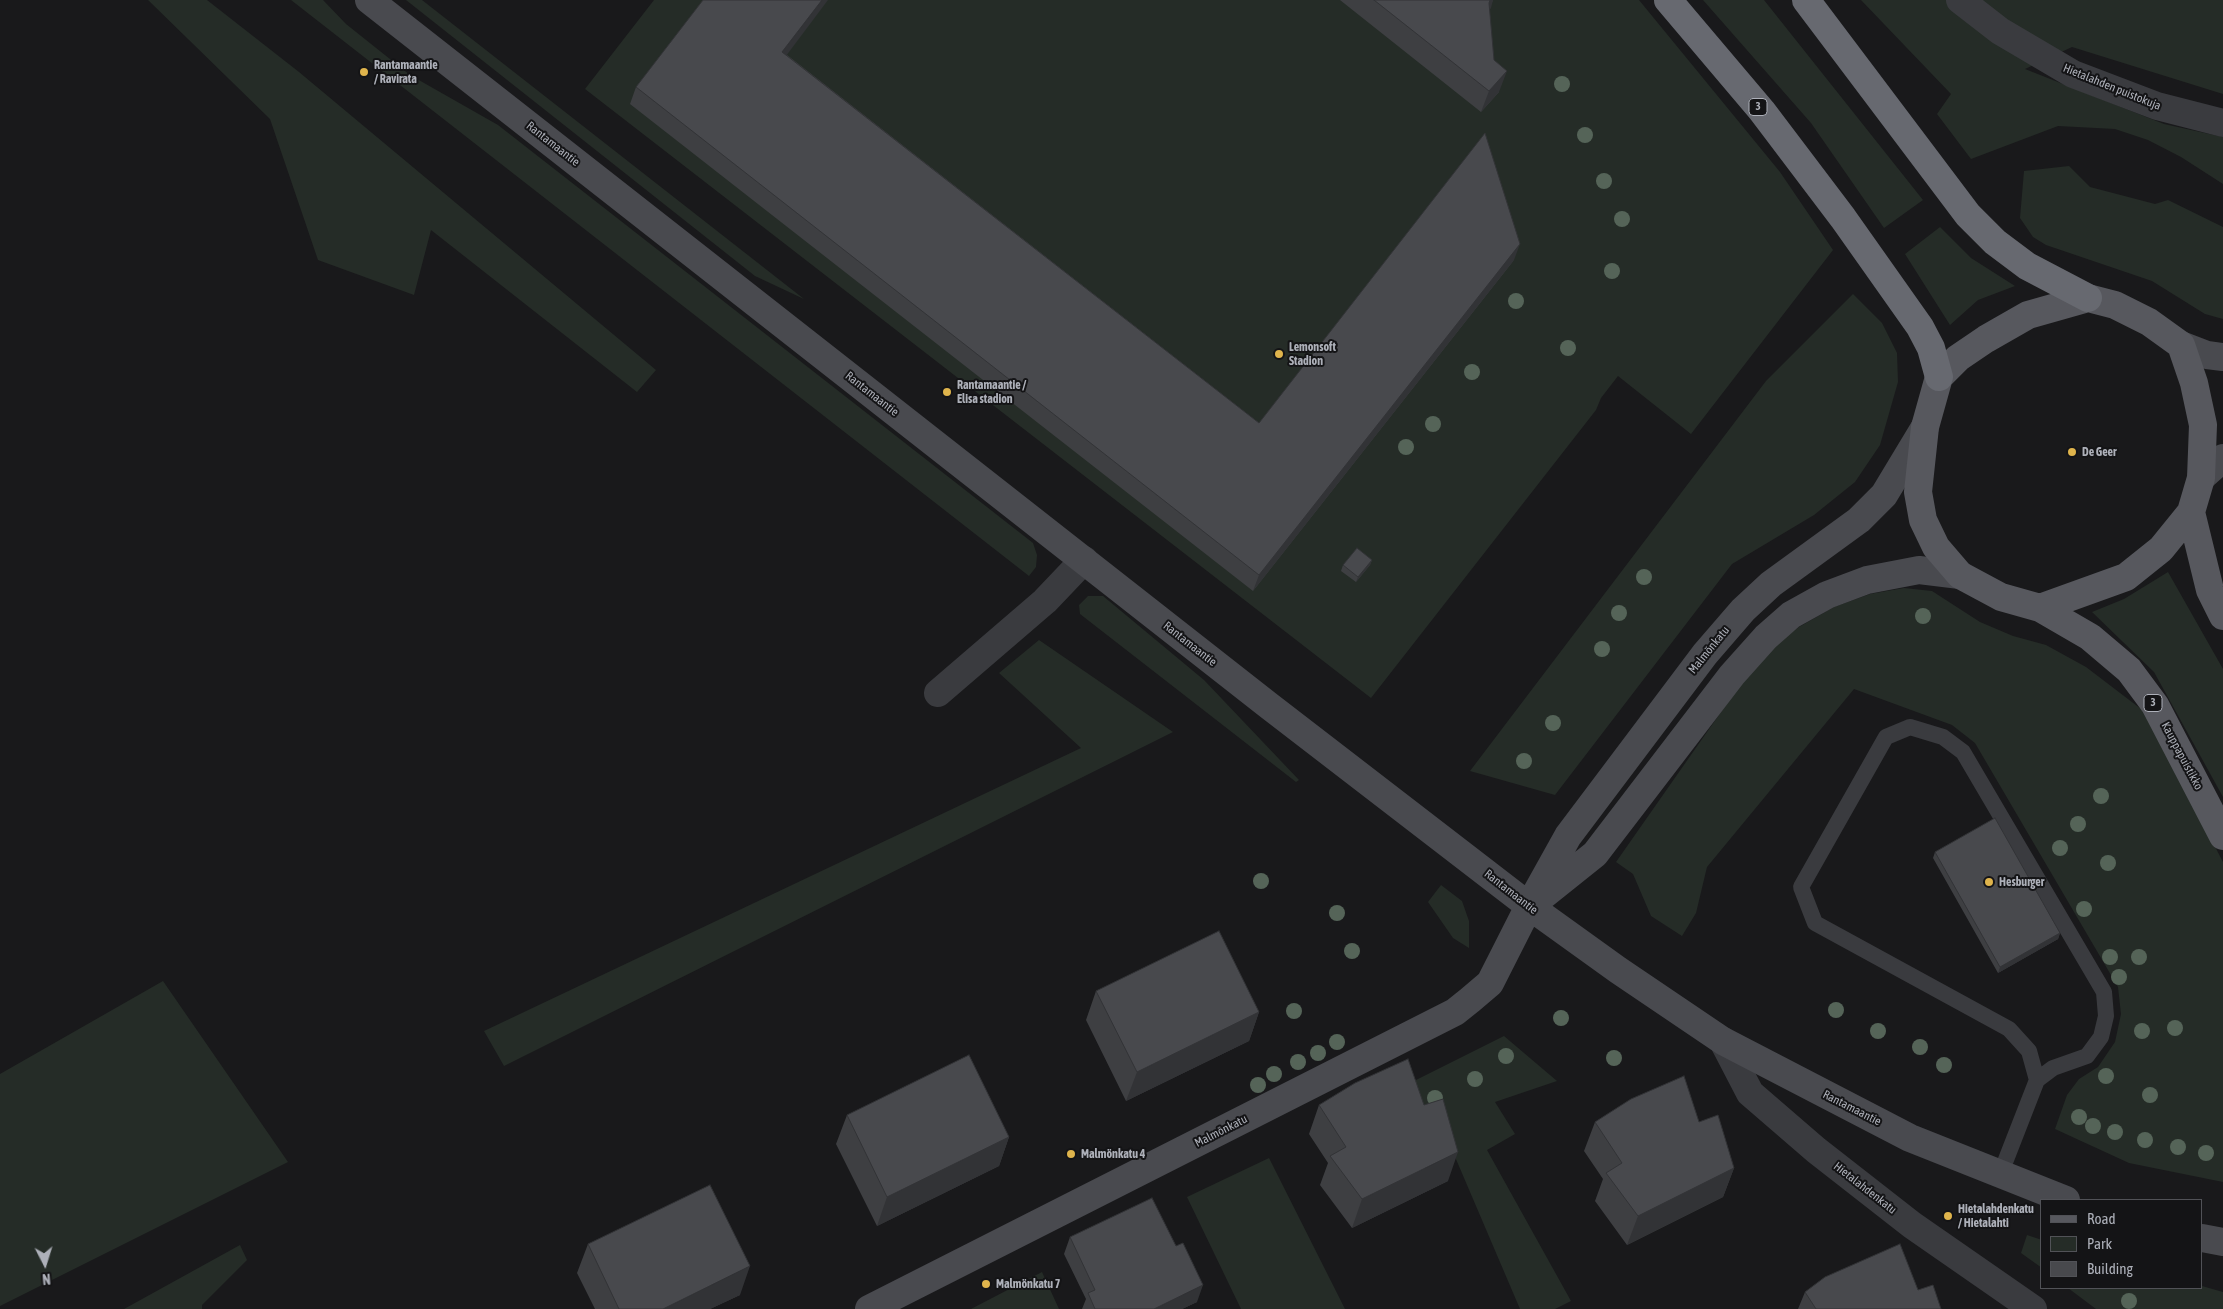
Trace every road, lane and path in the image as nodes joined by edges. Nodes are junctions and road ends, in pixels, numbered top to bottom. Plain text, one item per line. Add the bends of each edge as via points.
1 (369, 0) edge
2 (1668, 0) edge
3 (1806, 0) edge
4 (1960, 0) edge
5 (2223, 123) edge
6 (2088, 298) junction
7 (2181, 344) junction
8 (2223, 357) edge
9 (1940, 377) junction
10 (1925, 427) junction
11 (2223, 458) edge
12 (2201, 478) junction
13 (2191, 512) junction
14 (1084, 560) junction
15 (1960, 575) junction
16 (2040, 608) junction
17 (2223, 616) edge
18 (938, 693) dead end
19 (2223, 836) edge
20 (1529, 906) junction
21 (1723, 1041) junction
22 (2037, 1080) junction
23 (2000, 1175) junction
24 (2063, 1199) edge
25 (2203, 1238) edge
26 (2223, 1242) edge
27 (869, 1309) edge
28 (2033, 1309) edge

1 - 14 main road, Rantamaantie
2 - 9 highway, 3 via 1762,111 1843,218 1920,327
3 - 6 highway via 1968,215 1995,242 2027,266
4 - 5 street, Hietalahden puistokuja via 2000,31 2073,74 2157,106
6 - 7 main road via 2115,305
6 - 9 main road, 3 via 2028,315 1965,353
7 - 8 main road via 2208,355
7 - 12 main road via 2203,425
9 - 10 main road, 3
10 - 15 main road, 3 via 1918,492 1923,520 1936,547
10 - 20 main road, Malmönkatu via 1884,495 1859,520 1771,584 1743,610 1705,654 1568,836
11 - 12 main road
12 - 13 main road
13 - 16 main road via 2161,549 2126,577
13 - 17 main road via 2210,590
14 - 18 street via 1045,601
14 - 20 main road, Rantamaantie
15 - 16 main road, 3 via 2001,597
15 - 20 main road, Malmönkatu via 1919,570 1867,580 1827,595 1791,615 1766,636 1732,675 1595,854
16 - 19 main road, Kauppapuistikko / 3 via 2090,637 2129,670 2155,706
20 - 21 main road, Rantamaantie
20 - 27 main road, Malmönkatu via 1490,983 1455,1012
21 - 23 main road, Rantamaantie via 1910,1138
21 - 28 street, Hietalahdenkatu via 1750,1093 1816,1150 1912,1224
22 - 22 lane via 2029,1052 2009,1029 1814,924 1801,887 1886,737 1910,727 1942,737 1963,752 2104,992 2106,1016 2100,1037 2087,1056 2053,1068
22 - 23 lane
23 - 24 main road, Rantamaantie
25 - 26 main road

